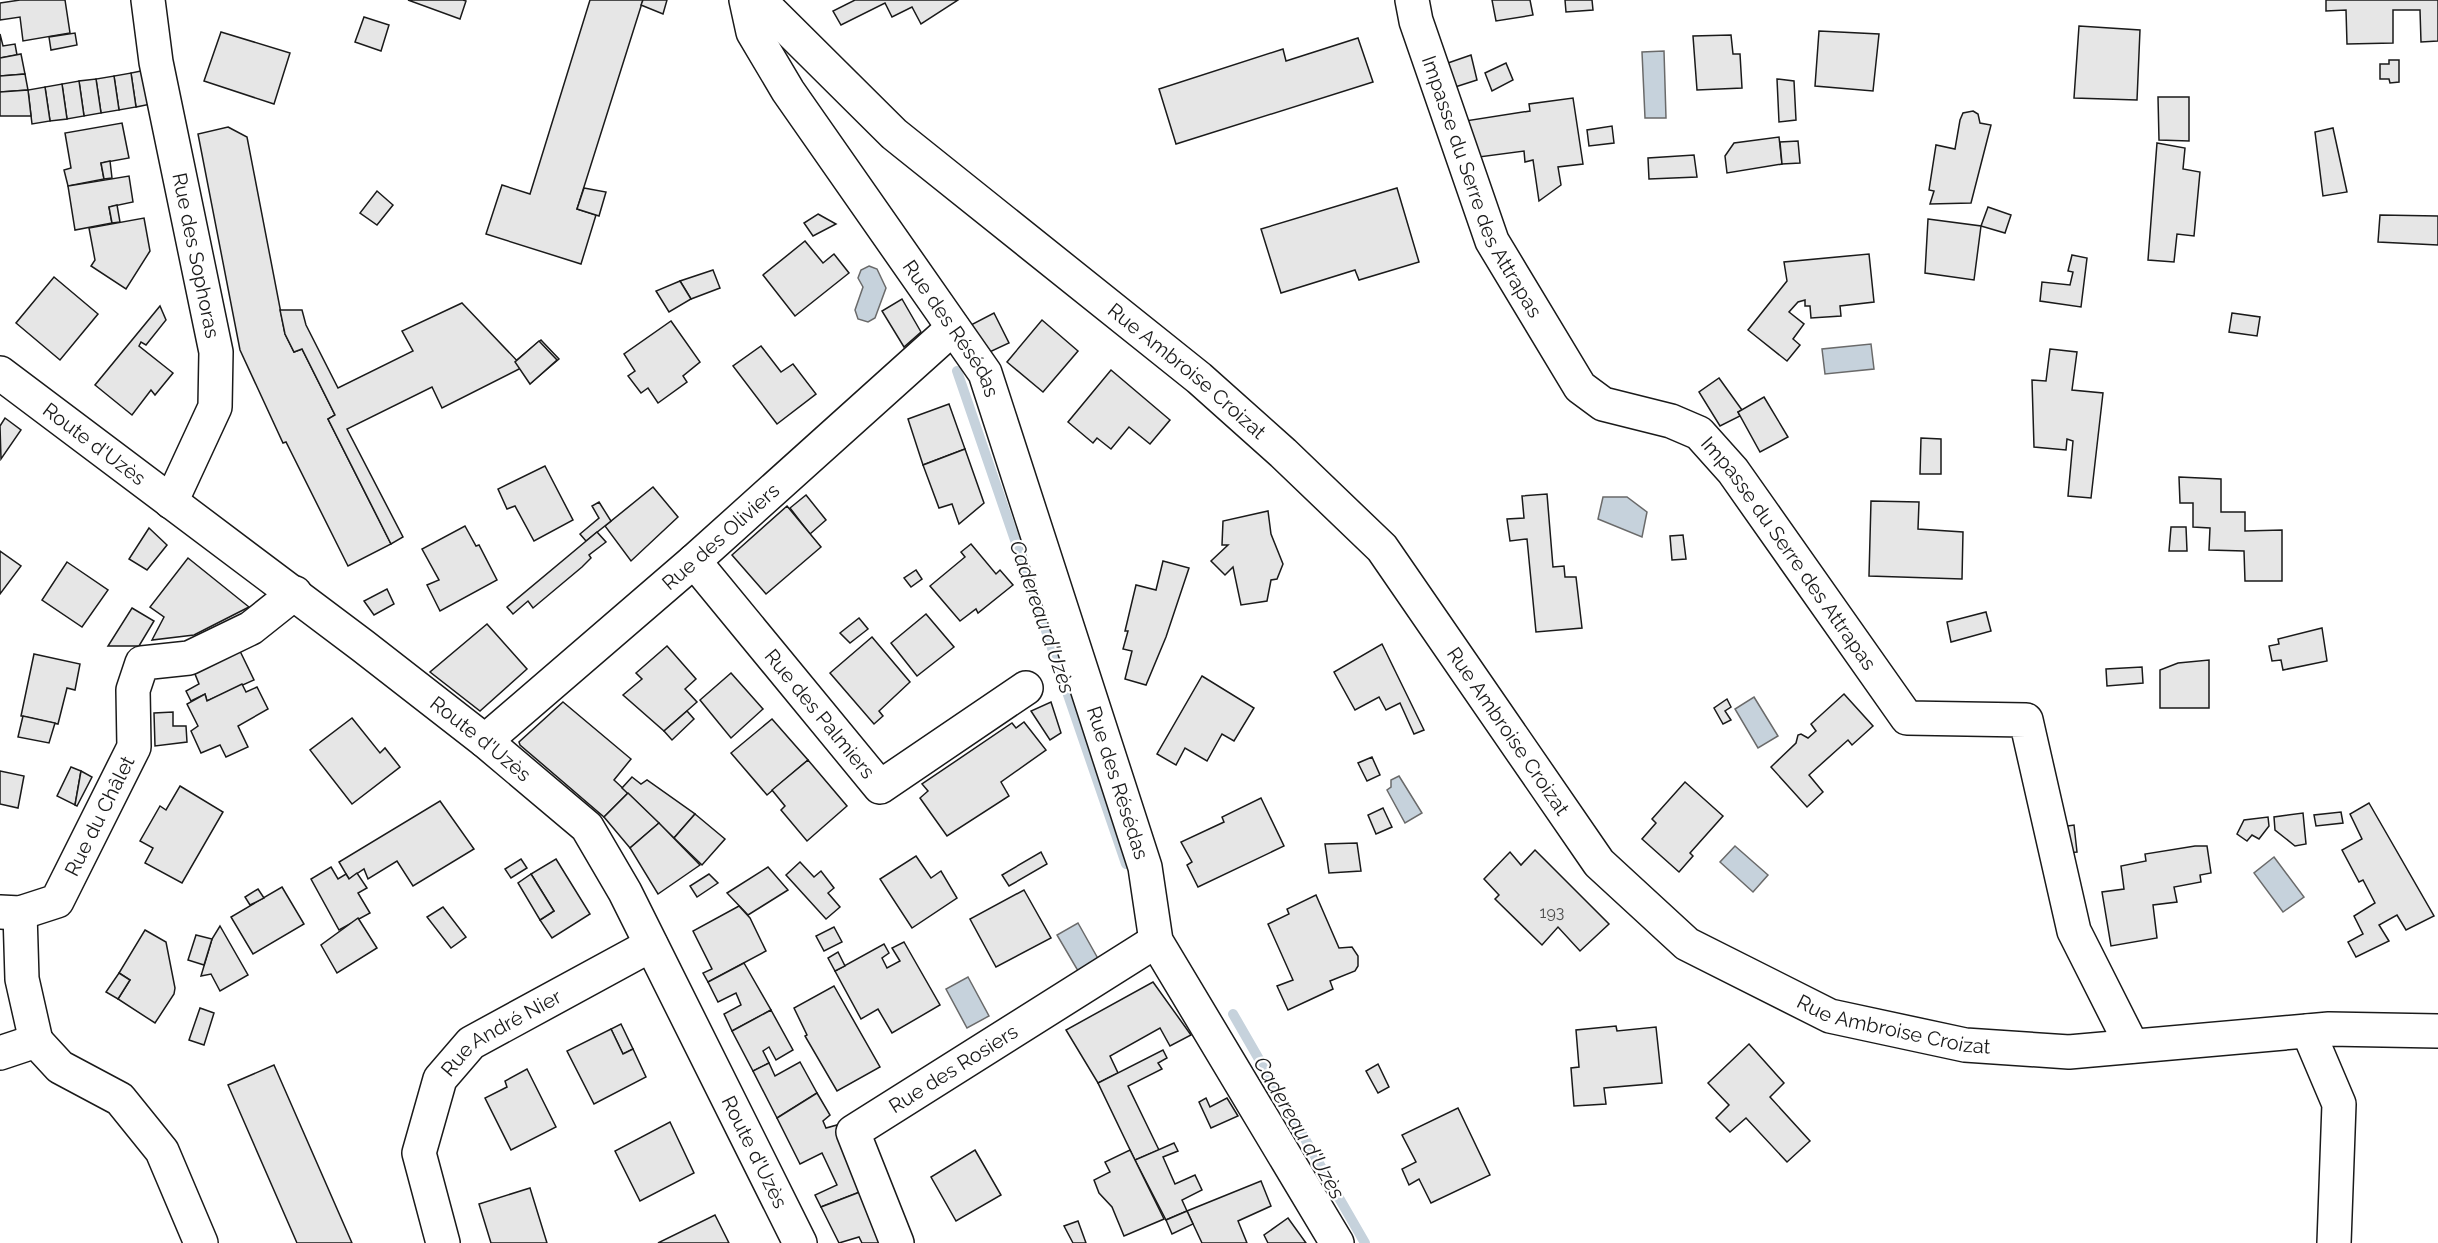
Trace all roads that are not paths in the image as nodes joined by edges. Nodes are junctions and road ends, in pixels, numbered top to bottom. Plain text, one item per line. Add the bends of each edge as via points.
1 (148, 0) edge
2 (746, 0) edge
3 (759, 0) edge
4 (1412, 0) edge
5 (953, 328) junction
6 (0, 373) edge
7 (171, 502) junction
8 (694, 561) junction
9 (295, 594) junction
10 (1026, 688) dead end
11 (485, 741) junction
12 (10, 912) edge
13 (1156, 941) junction
14 (651, 945) junction
15 (2308, 1030) junction
16 (2438, 1031) edge
17 (36, 1041) junction
18 (2132, 1046) junction
19 (0, 1053) edge
20 (201, 1243) edge
21 (443, 1243) edge
22 (800, 1243) edge
23 (897, 1243) edge
24 (1337, 1243) edge
25 (2334, 1243) edge

1 - 7 street, Rue des Sophoras via 156,62 216,352 216,407
2 - 5 street, Rue des Résédas via 753,32 788,91
3 - 18 street, Rue Ambroise Croizat via 894,134 1199,378 1382,548 1599,863 1688,944 1830,1016 1965,1045 2069,1052
4 - 18 street, Impasse du Serre des Attrapas via 1492,241 1580,387 1603,404 1671,421 1699,434 1733,471 1907,718 2026,720 2074,931
5 - 8 street, Rue des Oliviers
5 - 13 street, Rue des Résédas via 985,373 1145,867
6 - 7 street, Route d'Uzès
7 - 9 street, Route d'Uzès
8 - 10 street, Rue des Palmiers via 880,787
8 - 11 street, Rue des Oliviers
9 - 11 street, Route d'Uzès
9 - 12 street, Rue du Châlet via 251,628 189,658 142,663 133,690 134,747 57,901
11 - 14 street, Route d'Uzès via 586,827
12 - 17 street
13 - 23 street, Rue des Rosiers via 853,1132
13 - 24 street, Rue des Résédas
14 - 21 street, Rue André Nier via 471,1043 440,1079 419,1153
14 - 22 street, Route d'Uzès
15 - 16 street, Rue Ambroise Croizat
15 - 18 street, Rue Ambroise Croizat
15 - 25 street via 2339,1104
17 - 19 street
17 - 20 street via 60,1067 120,1099 162,1151

